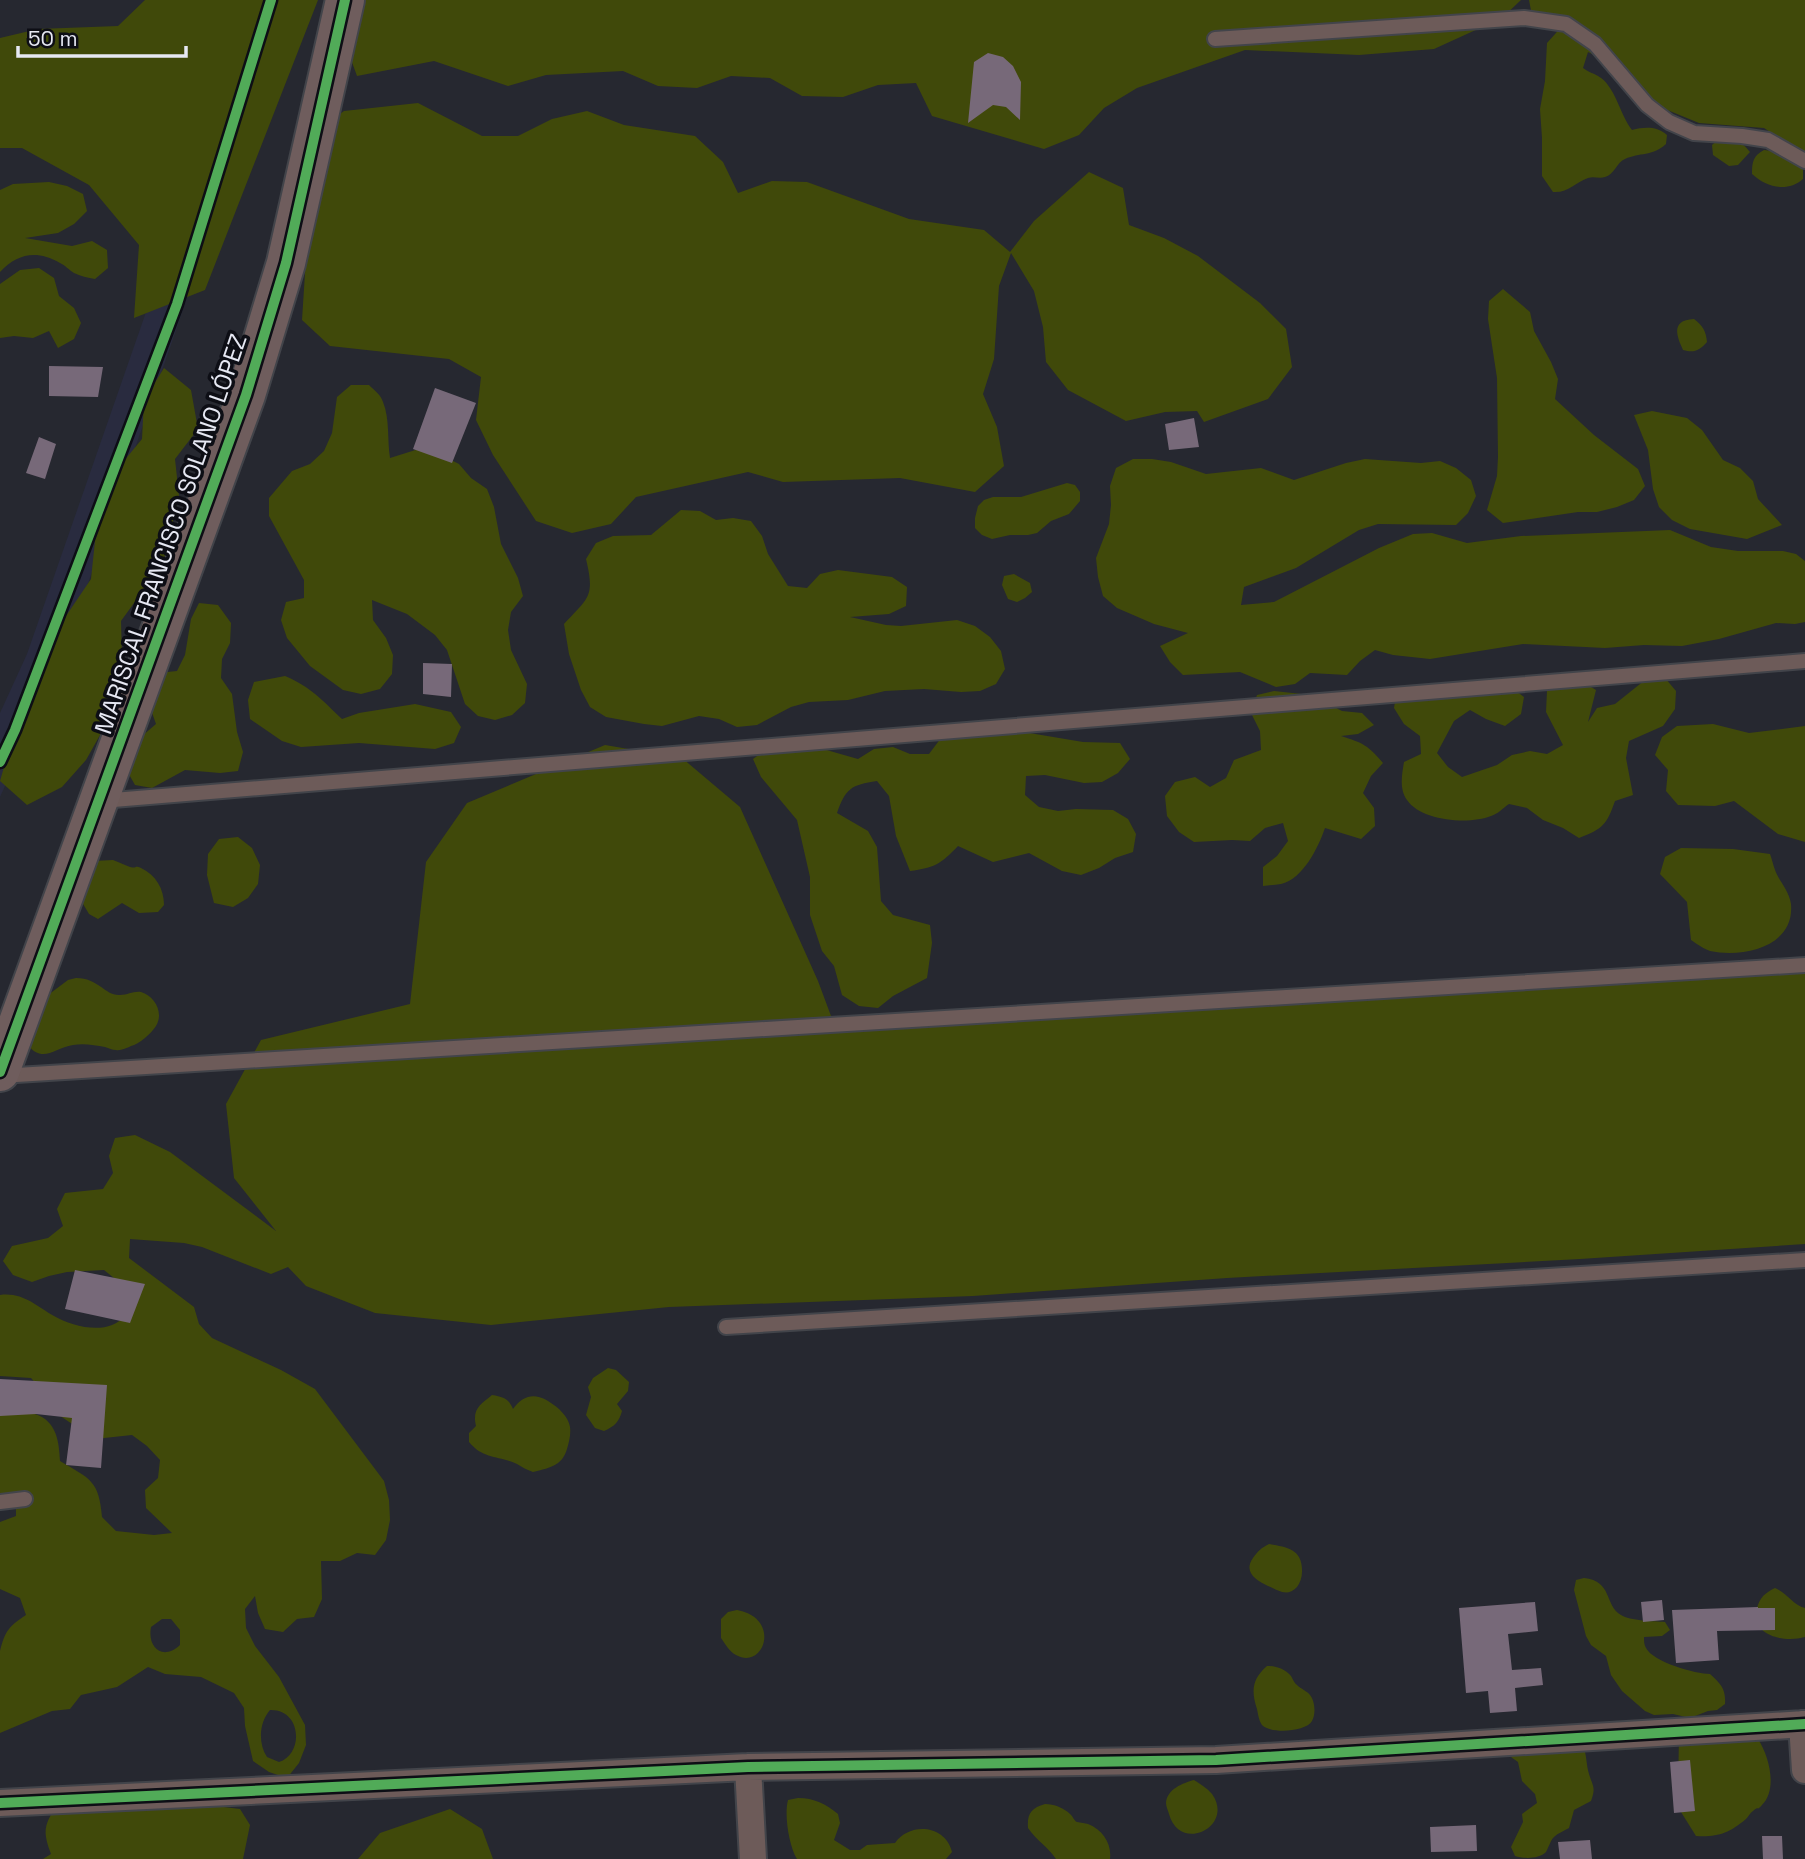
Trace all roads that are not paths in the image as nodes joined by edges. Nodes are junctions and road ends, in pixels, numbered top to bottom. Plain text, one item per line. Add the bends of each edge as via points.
1 (345, 0) edge
2 (1215, 39) dead end
3 (1805, 161) edge
4 (1805, 661) edge
5 (99, 801) junction
6 (1805, 965) edge
7 (0, 1074) edge
8 (1805, 1260) edge
9 (726, 1327) dead end
10 (25, 1499) dead end
11 (0, 1503) edge
12 (1804, 1724) edge
13 (748, 1767) junction
14 (1805, 1770) edge
15 (0, 1804) edge
16 (753, 1859) edge

1 - 5 street, MARISCAL FRANCISCO SOLANO LÓPEZ via 285,263 246,395
2 - 3 lane via 1524,18 1566,24 1595,44 1647,105 1669,122 1695,133 1768,140
4 - 5 lane
5 - 7 street, MARISCAL FRANCISCO SOLANO LÓPEZ
6 - 7 lane
8 - 9 lane
10 - 11 lane
12 - 13 street via 1216,1760
12 - 14 street
13 - 15 street
13 - 16 street

